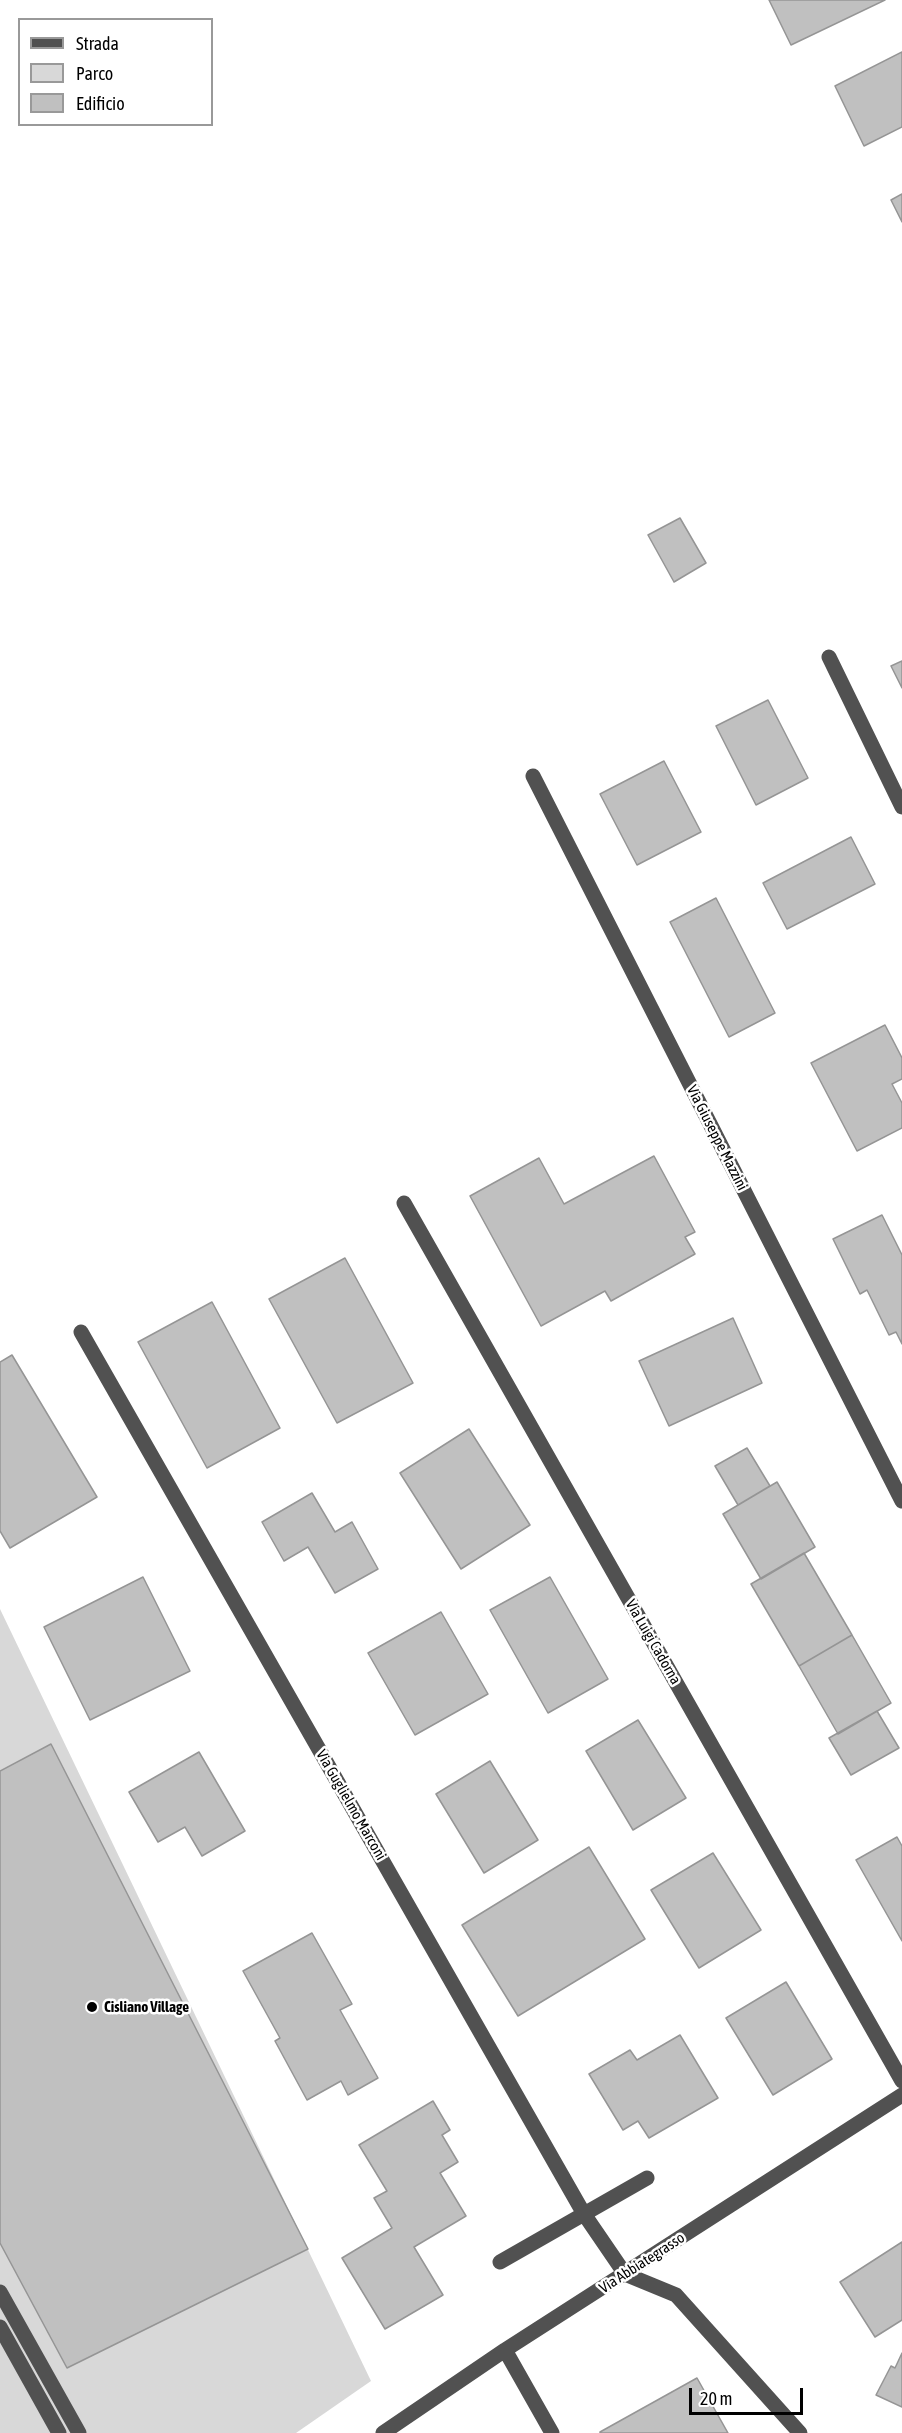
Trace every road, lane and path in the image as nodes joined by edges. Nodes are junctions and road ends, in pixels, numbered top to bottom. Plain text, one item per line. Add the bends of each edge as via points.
1 (829, 657) dead end
2 (533, 776) dead end
3 (902, 807) edge
4 (404, 1203) dead end
5 (81, 1332) dead end
6 (902, 1501) edge
7 (902, 2081) edge
8 (902, 2095) edge
9 (647, 2178) dead end
10 (584, 2214) junction
11 (500, 2262) dead end
12 (625, 2274) junction
13 (0, 2292) edge
14 (0, 2327) edge
15 (505, 2350) junction
16 (58, 2433) edge
17 (79, 2433) edge
18 (383, 2433) edge
19 (552, 2433) edge
20 (800, 2433) edge

1 - 3 street
2 - 6 street, Via Giuseppe Mazzini
4 - 7 street, Via Luigi Cadorna
5 - 10 street, Via Guglielmo Marconi
8 - 12 street, Via Abbiategrasso
9 - 10 street
10 - 11 street
10 - 12 street, Via Guglielmo Marconi
12 - 15 street, Via Abbiategrasso
12 - 20 street via 676,2295
13 - 17 street
14 - 16 street
15 - 18 street, Via Abbiategrasso
15 - 19 street

